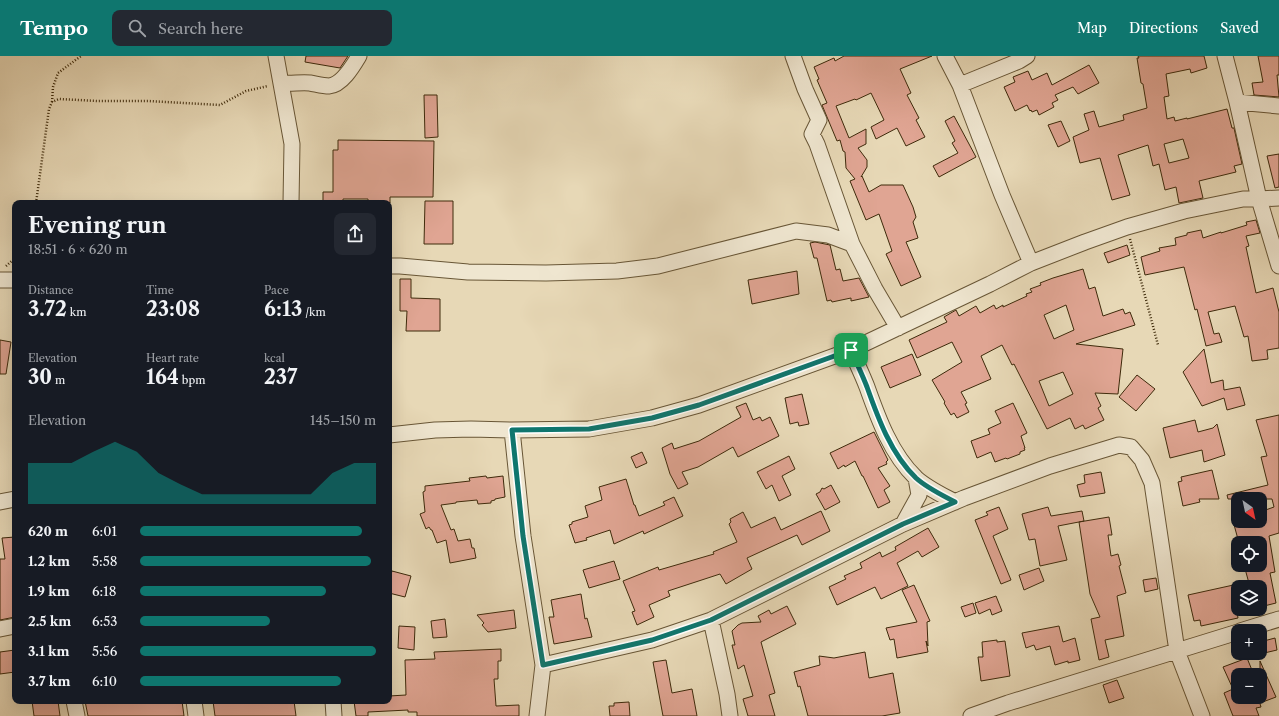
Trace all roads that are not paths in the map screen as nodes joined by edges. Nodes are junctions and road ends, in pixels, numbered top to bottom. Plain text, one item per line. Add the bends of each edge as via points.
1 (276, 56) edge
2 (359, 56) edge
3 (793, 56) edge
4 (945, 56) edge
5 (1027, 56) edge
6 (1225, 56) edge
7 (282, 83) junction
8 (960, 84) junction
9 (1237, 102) junction
10 (1279, 106) edge
11 (1279, 198) edge
12 (291, 200) edge
13 (1259, 200) junction
14 (852, 244) junction
15 (1030, 263) junction
16 (392, 266) edge
17 (1279, 266) edge
18 (0, 280) edge
19 (12, 280) edge
20 (898, 328) junction
21 (851, 350) junction
22 (512, 430) junction
23 (392, 435) edge
24 (916, 478) junction
25 (12, 500) edge
26 (0, 502) edge
27 (955, 502) junction
28 (903, 524) junction
29 (1279, 619) edge
30 (711, 620) junction
31 (1262, 624) edge
32 (12, 627) edge
33 (0, 629) edge
34 (1231, 634) edge
35 (1177, 651) junction
36 (543, 665) junction
37 (75, 704) edge
38 (194, 704) edge
39 (333, 704) edge
40 (1009, 710) edge
41 (77, 716) edge
42 (196, 716) edge
43 (334, 716) edge
44 (537, 716) edge
45 (730, 716) edge
46 (971, 716) edge
47 (1202, 716) edge

1 - 7 street
2 - 7 street via 343,78 328,86
3 - 14 street via 819,120 812,134
4 - 8 street
5 - 8 street
6 - 9 street
7 - 12 street via 292,144
8 - 15 street
9 - 10 street
9 - 13 street
11 - 13 street
13 - 15 street via 1244,199 1184,211 1126,227
13 - 17 street
14 - 16 street via 828,235 796,231 658,266 617,271 468,272
14 - 20 street
15 - 20 street
18 - 19 street
20 - 21 street
21 - 22 street via 699,405 652,418 589,429
21 - 24 street via 878,418 897,454
22 - 23 street via 442,430
22 - 36 street via 523,536
24 - 27 street
24 - 28 street via 918,495
25 - 26 street
27 - 28 street
27 - 35 street via 1050,466 1119,445 1131,447 1142,460 1152,483
28 - 30 street
29 - 31 street
30 - 36 street via 652,640
30 - 45 street
32 - 33 street
34 - 35 street
35 - 40 street
35 - 47 street
36 - 44 street
37 - 41 street
38 - 42 street
39 - 43 street
40 - 46 street

